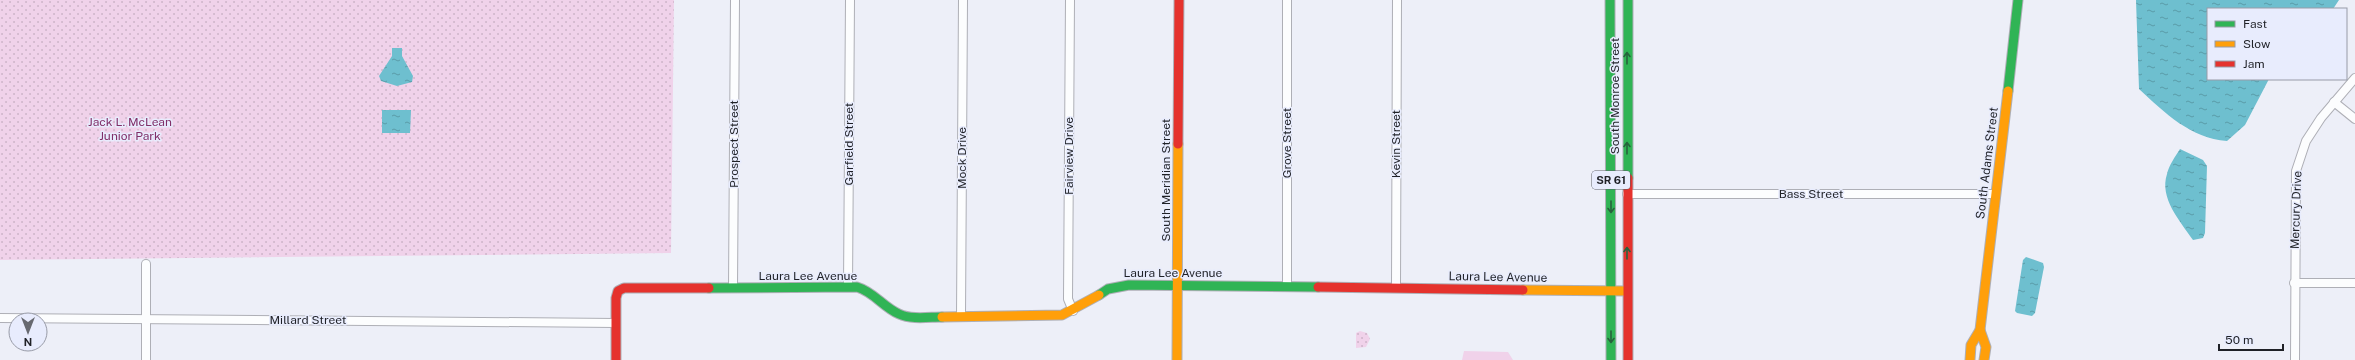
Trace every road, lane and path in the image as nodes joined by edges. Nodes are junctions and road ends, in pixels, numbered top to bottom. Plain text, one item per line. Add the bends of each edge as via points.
1 (735, 0) edge
2 (850, 0) edge
3 (963, 0) edge
4 (1070, 0) edge
5 (1179, 0) edge
6 (1287, 0) edge
7 (1397, 0) edge
8 (1628, 0) edge
9 (2018, 0) edge
10 (1610, 1) edge
11 (1628, 19) junction
12 (2355, 78) edge
13 (2334, 102) junction
14 (1610, 118) junction
15 (1627, 118) junction
16 (2355, 119) edge
17 (1627, 194) junction
18 (1995, 194) junction
19 (146, 264) dead end
20 (2355, 282) edge
21 (2294, 283) junction
22 (1177, 284) junction
23 (1287, 286) junction
24 (848, 287) junction
25 (1396, 287) junction
26 (733, 288) junction
27 (1611, 291) junction
28 (1627, 291) junction
29 (1073, 311) junction
30 (961, 316) junction
31 (0, 318) edge
32 (146, 319) junction
33 (616, 323) junction
34 (1980, 330) junction
35 (146, 360) edge
36 (616, 360) edge
37 (1177, 360) edge
38 (1611, 360) edge
39 (1628, 360) edge
40 (1970, 360) edge
41 (1984, 360) edge
42 (2295, 360) edge

1 - 26 street, Prospect Street
2 - 24 street, Garfield Street
3 - 30 street, Mock Drive
4 - 29 street, Fairview Drive via 1068,299
5 - 22 street, South Meridian Street
6 - 23 street, Grove Street
7 - 25 street, Kevin Street
8 - 11 street, South Monroe Street / SR 61
9 - 18 street, South Adams Street
10 - 11 street via 1619,6
10 - 14 street, South Monroe Street / SR 61
15 -> 11 street, South Monroe Street / SR 61
12 - 13 street, Mercury Drive
13 - 16 street
13 - 21 street, Mercury Drive via 2306,141 2296,171
14 - 15 street
14 -> 27 street, South Monroe Street / SR 61
17 -> 15 street, South Monroe Street / SR 61
17 - 18 street, Bass Street
28 -> 17 street, South Monroe Street / SR 61
18 - 34 street, South Adams Street
19 - 32 street
20 - 21 street
21 - 42 street, Mercury Drive
22 - 23 street, Laura Lee Avenue
22 - 29 street, Laura Lee Avenue via 1116,286
22 - 37 street, South Meridian Street
23 - 25 street, Laura Lee Avenue
24 - 26 street, Laura Lee Avenue
24 - 30 street, Laura Lee Avenue via 873,292 888,309 899,315
25 - 27 street, Laura Lee Avenue
26 - 33 street, Laura Lee Avenue via 624,288 618,291 616,298
27 - 28 street, Laura Lee Avenue
27 -> 38 street, South Monroe Street / SR 61
28 - 39 street, South Monroe Street / SR 61
29 - 30 street, Laura Lee Avenue via 1047,317
31 - 32 street, Millard Street
32 - 33 street, Millard Street
32 - 35 street
33 - 36 street
34 - 40 street, South Adams Street via 1972,345
34 - 41 street, South Adams Street via 1986,347

